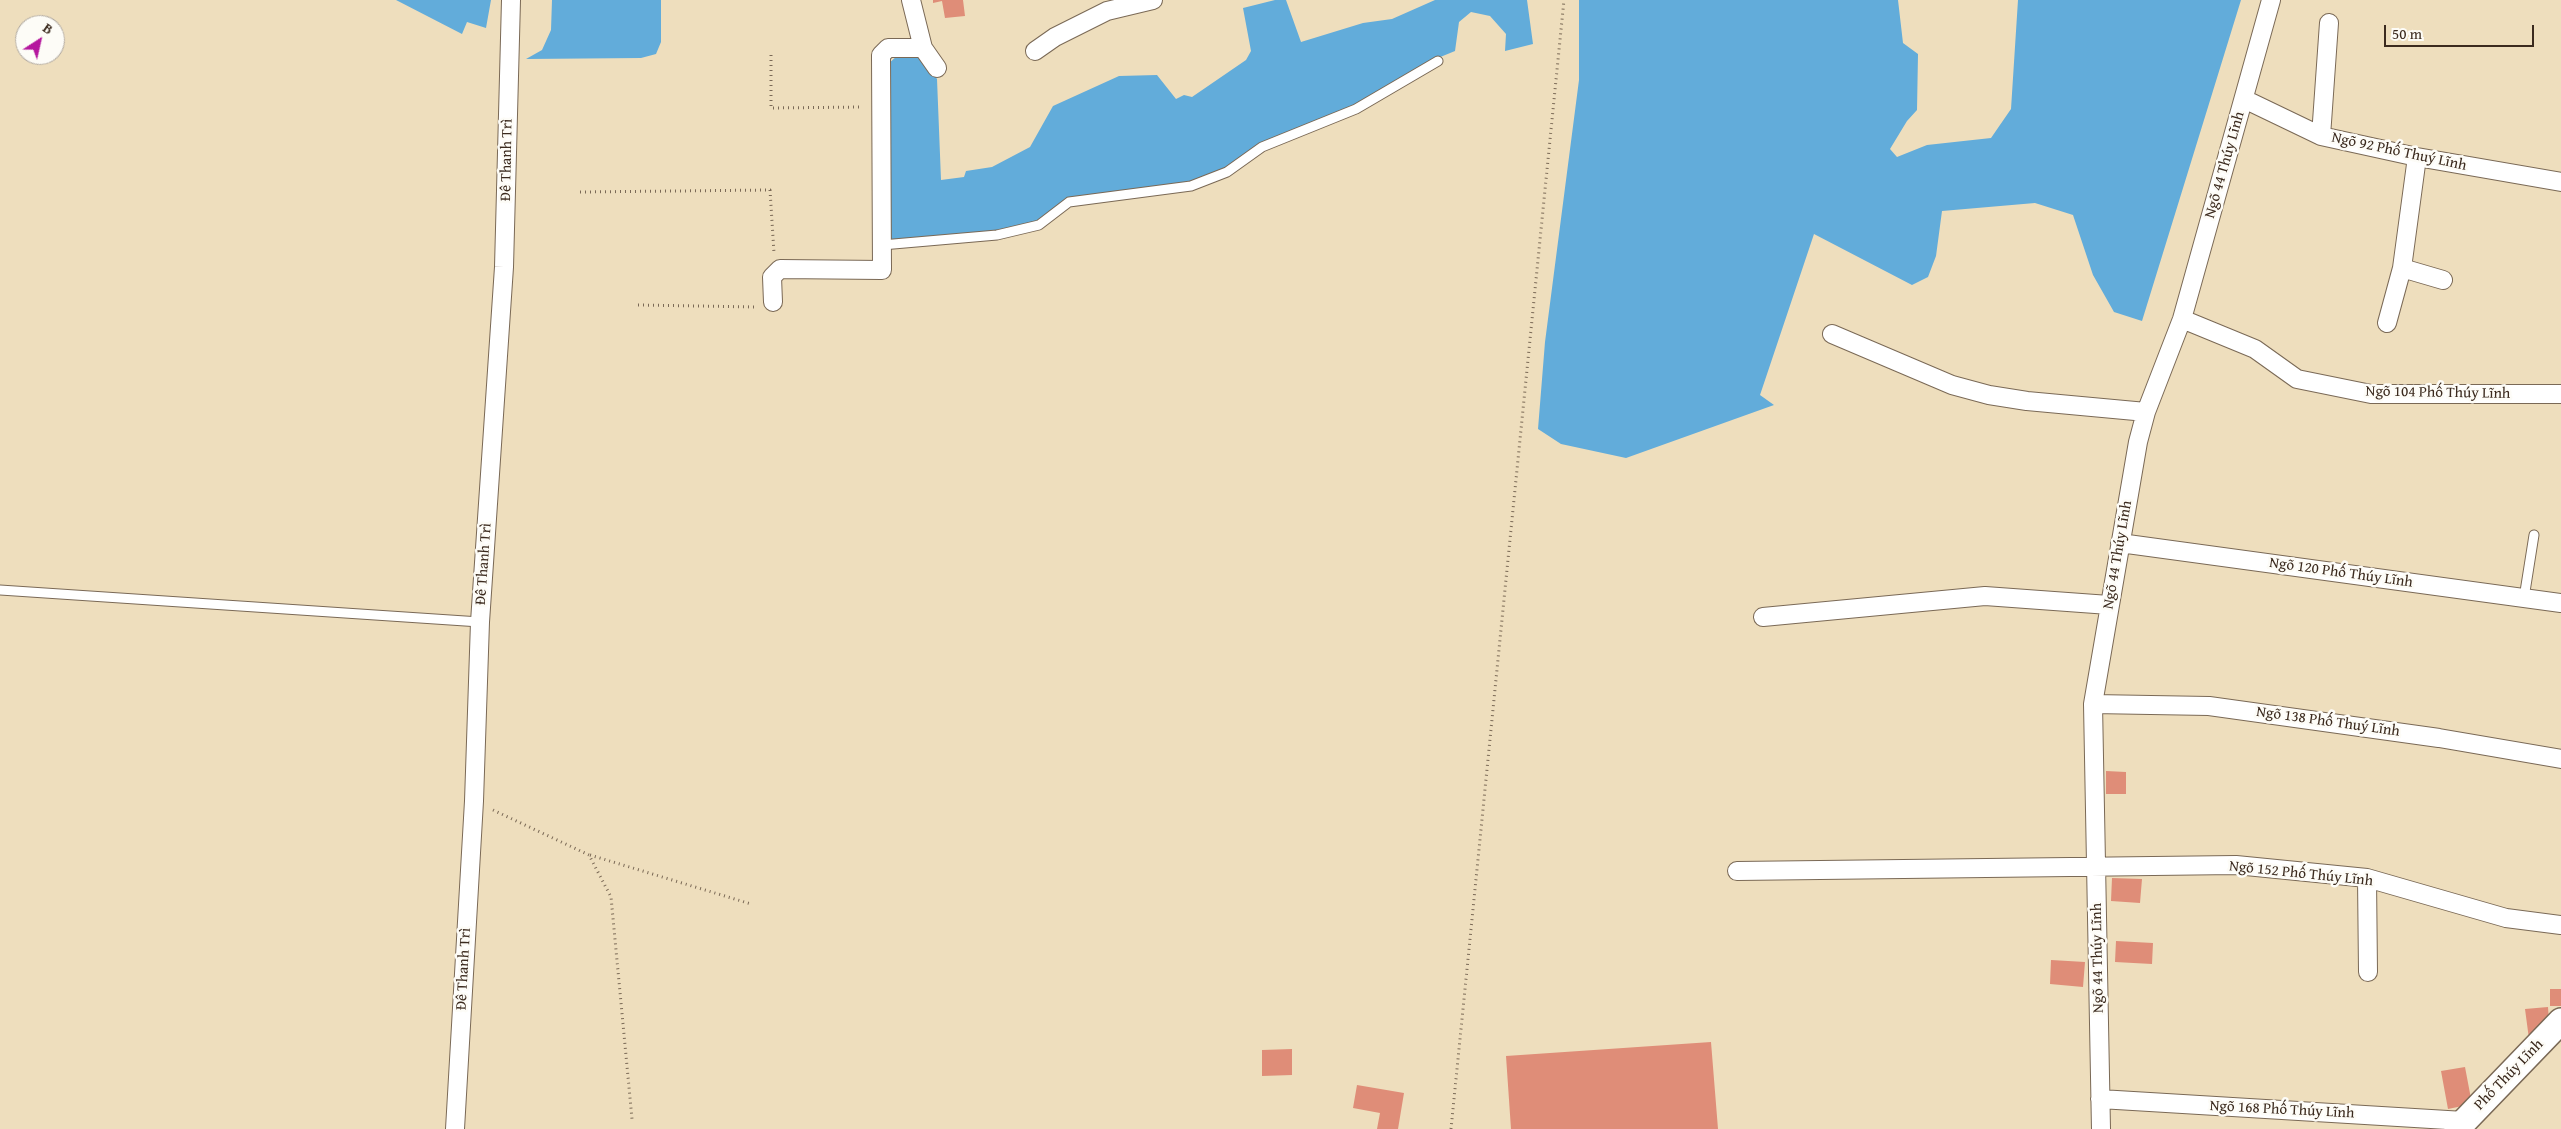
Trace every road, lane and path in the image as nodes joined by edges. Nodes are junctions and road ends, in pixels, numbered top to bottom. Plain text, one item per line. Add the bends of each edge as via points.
1 (511, 0) edge
2 (911, 0) edge
3 (1153, 0) edge
4 (1564, 0) edge
5 (2271, 0) edge
6 (2329, 23) dead end
7 (923, 48) junction
8 (1035, 51) dead end
9 (772, 55) dead end
10 (1438, 61) dead end
11 (937, 68) dead end
12 (2244, 98) junction
13 (881, 107) junction
14 (2321, 136) junction
15 (2417, 157) junction
16 (2561, 182) edge
17 (580, 192) dead end
18 (882, 245) junction
19 (2402, 268) junction
20 (775, 274) junction
21 (2443, 280) dead end
22 (773, 302) joint
23 (638, 305) dead end
24 (2182, 319) junction
25 (2387, 322) dead end
26 (1832, 334) dead end
27 (2561, 394) edge
28 (2146, 412) junction
29 (2534, 535) dead end
30 (2120, 543) junction
31 (0, 590) edge
32 (2524, 598) junction
33 (2561, 603) edge
34 (2109, 605) junction
35 (1763, 618) dead end
36 (480, 622) junction
37 (2093, 704) junction
38 (2561, 758) edge
39 (474, 801) junction
40 (589, 855) junction
41 (2096, 867) junction
42 (1737, 871) dead end
43 (2367, 878) junction
44 (751, 904) dead end
45 (2561, 925) edge
46 (2368, 972) dead end
47 (2561, 1021) edge
48 (2100, 1099) junction
49 (632, 1119) dead end
50 (2460, 1125) edge
51 (455, 1129) edge
52 (1450, 1129) edge
53 (2101, 1129) edge

1 - 36 street, Đê Thanh Trì via 504,267
2 - 7 street
3 - 8 street via 1107,11 1055,37
4 - 52 path
5 - 12 street, Ngõ 44 Thúy Lĩnh
6 - 14 street
7 - 11 street
7 - 13 street via 888,48 881,55
9 - 13 path via 771,108
10 - 18 lane via 1356,109 1262,147 1227,172 1191,186 1070,202 1039,225 997,235
12 - 14 street, Ngõ 92 Phố Thuý Lĩnh
12 - 24 street, Ngõ 44 Thúy Lĩnh
13 - 18 street
14 - 15 street, Ngõ 92 Phố Thuý Lĩnh
15 - 16 street, Ngõ 92 Phố Thuý Lĩnh
15 - 19 street
17 - 20 path via 770,190
18 - 20 street via 882,270 780,269
19 - 21 street
19 - 25 street
20 - 22 street via 772,277
22 - 23 path via 772,307
24 - 27 street, Ngõ 104 Phố Thúy Lĩnh via 2255,349 2297,379 2371,394
24 - 28 street, Ngõ 44 Thúy Lĩnh
26 - 28 street via 1952,384 1989,395
28 - 30 street, Ngõ 44 Thúy Lĩnh
29 - 32 lane
30 - 32 street, Ngõ 120 Phố Thúy Lĩnh
30 - 34 street, Ngõ 44 Thúy Lĩnh
31 - 36 lane
32 - 33 street, Ngõ 120 Phố Thúy Lĩnh
34 - 35 street via 1985,596
34 - 37 street, Ngõ 44 Thúy Lĩnh
36 - 39 street, Đê Thanh Trì
37 - 38 street, Ngõ 138 Phố Thuý Lĩnh via 2208,706
37 - 41 street, Ngõ 44 Thúy Lĩnh
39 - 40 path
39 - 51 street, Đê Thanh Trì
40 - 44 path
40 - 49 path via 611,897
41 - 42 street, Ngõ 152 Phố Thúy Lĩnh
41 - 43 street, Ngõ 152 Phố Thúy Lĩnh via 2236,866
41 - 48 street, Ngõ 44 Thúy Lĩnh
43 - 45 street, Ngõ 152 Phố Thúy Lĩnh via 2506,918
43 - 46 street
47 - 50 street, Phố Thúy Lĩnh
48 - 50 street, Ngõ 168 Phố Thúy Lĩnh
48 - 53 street, Ngõ 44 Thúy Lĩnh

